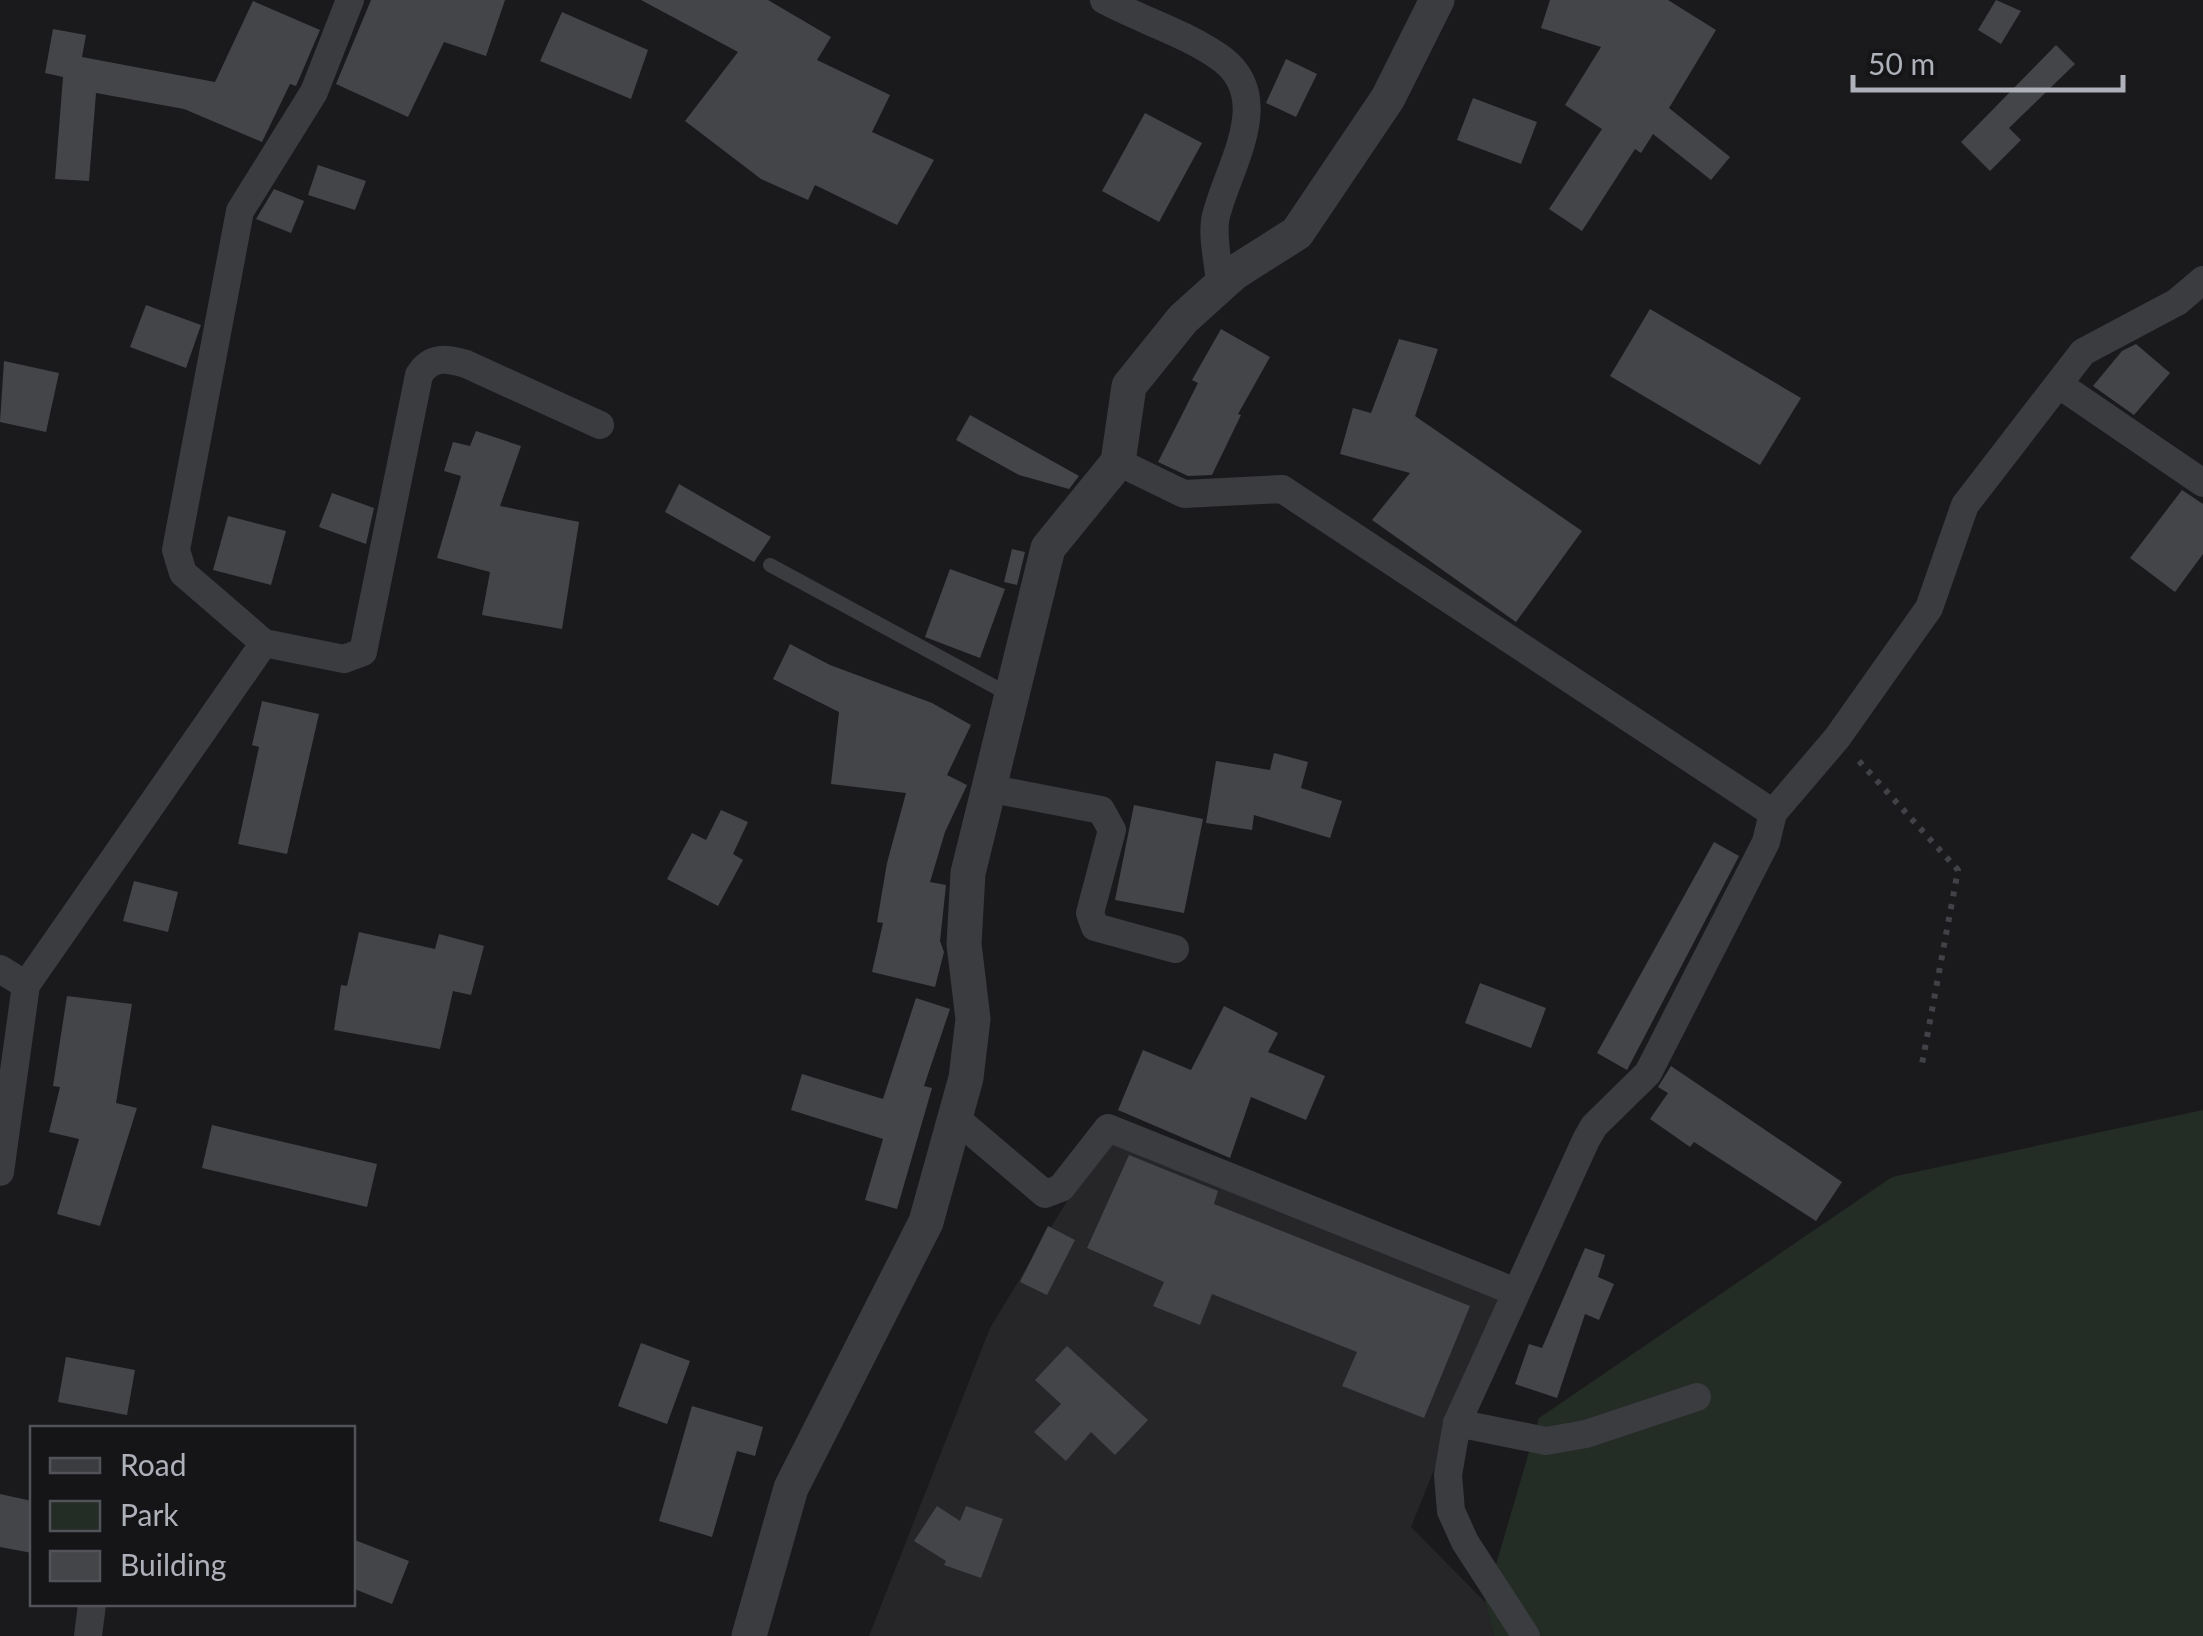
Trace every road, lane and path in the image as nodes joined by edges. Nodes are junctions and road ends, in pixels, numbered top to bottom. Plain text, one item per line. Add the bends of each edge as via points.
1 (350, 0) edge
2 (1104, 0) edge
3 (1437, 0) edge
4 (1227, 279) junction
5 (2203, 280) edge
6 (2062, 386) junction
7 (600, 425) dead end
8 (1118, 462) junction
9 (2203, 483) edge
10 (770, 566) dead end
11 (264, 642) junction
12 (1010, 695) junction
13 (1838, 738) junction
14 (987, 788) junction
15 (1774, 813) junction
16 (1174, 949) dead end
17 (0, 969) edge
18 (26, 985) junction
19 (1922, 1064) dead end
20 (953, 1116) junction
21 (0, 1172) edge
22 (1516, 1292) junction
23 (1697, 1396) dead end
24 (1458, 1423) junction
25 (92, 1606) edge
26 (88, 1636) edge
27 (749, 1636) edge
28 (1526, 1636) edge

1 - 11 street via 314,92 240,212 176,550 183,573
2 - 4 street via 1220,58 1237,74 1248,110 1240,153 1214,220
3 - 4 street via 1388,98 1297,233
4 - 8 street via 1183,319 1129,386
5 - 6 street via 2178,302 2084,352
6 - 9 street
6 - 13 street via 1965,505 1928,608
7 - 11 street via 466,364 448,358 425,366 364,652 344,659
8 - 12 street via 1048,548
8 - 15 street via 1184,494 1282,489
10 - 12 lane
11 - 18 street
12 - 14 street
13 - 15 street
13 - 19 path via 1958,870
14 - 16 street via 1101,810 1112,830 1090,913 1095,927
14 - 20 street via 968,872 964,944 972,1019 966,1078
15 - 22 street via 1766,842 1648,1073 1594,1126
17 - 18 street
18 - 21 street
20 - 22 street via 1045,1194 1062,1188 1108,1128
20 - 27 street via 926,1222 791,1488
22 - 24 street
23 - 24 street via 1546,1441
24 - 28 street via 1448,1475 1452,1512
25 - 26 street

